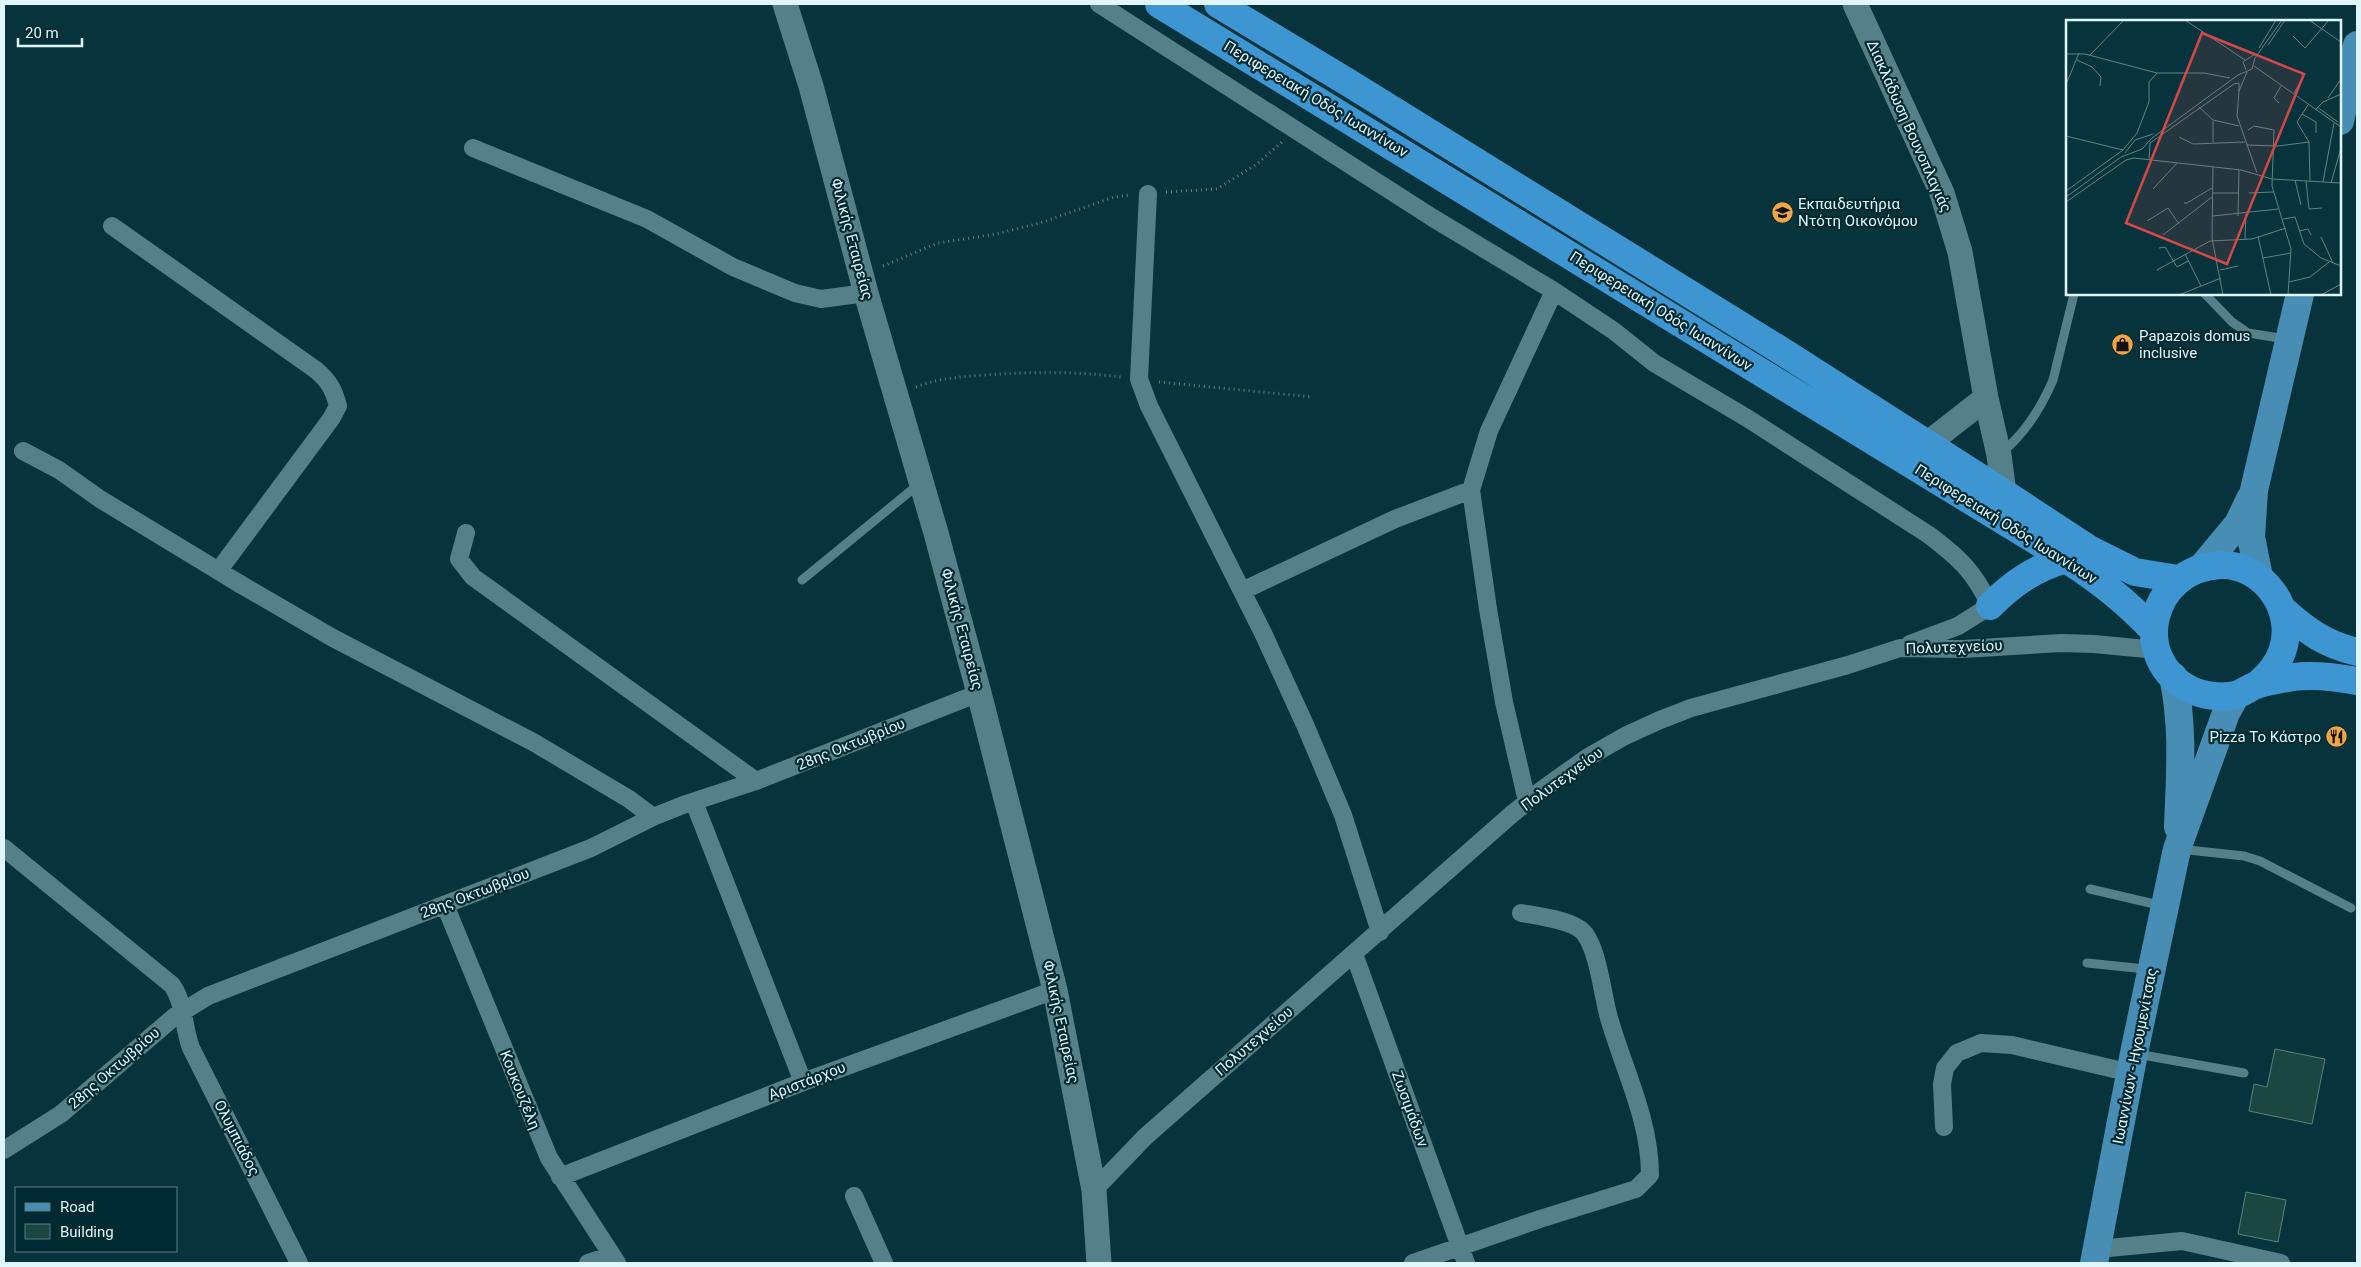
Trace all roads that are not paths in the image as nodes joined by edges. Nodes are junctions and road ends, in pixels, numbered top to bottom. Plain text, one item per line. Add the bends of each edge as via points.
1 (785, 4) edge
2 (1099, 4) edge
3 (1160, 4) edge
4 (1218, 4) edge
5 (1855, 4) edge
6 (2357, 45) edge
7 (2341, 117) edge
8 (473, 148) dead end
9 (1148, 194) road end
10 (112, 226) dead end
11 (864, 287) junction
12 (1554, 291) junction
13 (2074, 295) edge
14 (2206, 295) edge
15 (2300, 295) edge
16 (2289, 340) junction
17 (1986, 398) junction
18 (1927, 444) junction
19 (22, 451) dead end
20 (1998, 455) junction
21 (921, 482) junction
22 (1471, 490) junction
23 (2254, 490) junction
24 (2004, 493) junction
25 (466, 533) dead end
26 (2066, 560) junction
27 (2203, 566) junction
28 (218, 570) junction
29 (2259, 577) junction
30 (2178, 579) junction
31 (802, 580) dead end
32 (1242, 591) junction
33 (1990, 606) junction
34 (2282, 609) junction
35 (2155, 641) junction
36 (1900, 648) junction
37 (2357, 652) edge
38 (2172, 676) junction
39 (2357, 681) edge
40 (2246, 690) junction
41 (980, 693) junction
42 (756, 781) junction
43 (1528, 801) junction
44 (694, 802) junction
45 (653, 817) junction
46 (4, 848) edge
47 (2177, 849) junction
48 (2090, 889) dead end
49 (445, 905) junction
50 (2163, 906) junction
51 (2351, 908) dead end
52 (1521, 913) dead end
53 (1380, 932) junction
54 (1354, 954) junction
55 (2087, 963) dead end
56 (2151, 974) junction
57 (1055, 990) junction
58 (183, 1010) junction
59 (2133, 1063) junction
60 (2244, 1073) dead end
61 (803, 1082) junction
62 (1944, 1127) dead end
63 (4, 1150) edge
64 (560, 1177) junction
65 (1094, 1190) junction
66 (854, 1196) dead end
67 (1460, 1246) junction
68 (2096, 1256) edge
69 (615, 1259) edge
70 (296, 1262) edge
71 (588, 1263) edge
72 (884, 1263) edge
73 (1098, 1263) edge
74 (1413, 1263) edge
75 (1466, 1263) edge
76 (2281, 1263) edge

1 - 11 street, Φιλικής Εταιρείας via 811,86
2 - 12 street via 1441,223
3 - 26 highway, Περιφερειακή Οδός Ιωαννίνων
4 - 18 highway, Περιφερειακή Οδός Ιωαννίνων
5 - 17 street, Διακλάδωση Βουνοπλαγιάς via 1942,193 1960,252
6 - 7 main road
8 - 11 street via 647,219 733,267 787,290 821,299
9 - 32 street via 1139,379 1149,406
10 - 28 street via 316,370 334,390 338,406 331,419
11 - 21 street, Φιλικής Εταιρείας
12 - 22 street via 1489,431
12 - 33 street via 1654,363 1747,418 1930,535 1957,556 1974,575
13 - 20 lane via 2047,393 2023,432
14 - 16 lane via 2232,322 2248,333
15 - 16 main road
16 - 23 main road
17 - 18 street
17 - 20 street, Διακλάδωση Βουνοπλαγιάς
18 - 24 highway, Περιφερειακή Οδός Ιωαννίνων
19 - 28 street via 59,470
20 - 24 street, Διακλάδωση Βουνοπλαγιάς
21 - 31 lane
21 - 41 street, Φιλικής Εταιρείας
22 - 32 street via 1395,519
22 - 43 street via 1504,702
23 - 27 main road via 2238,524
23 - 29 main road via 2251,537
24 - 30 highway, Περιφερειακή Οδός Ιωαννίνων via 2112,563 2135,572
25 - 42 street via 459,559 473,577
26 - 33 highway via 2026,574
26 - 35 highway, Περιφερειακή Οδός Ιωαννίνων via 2106,585 2133,608
27 - 29 highway via 2232,565
27 - 30 highway
28 - 45 street via 333,638 534,742
29 - 34 highway via 2273,591
30 - 35 highway via 2165,594 2157,611
32 - 53 street via 1343,815
33 - 36 street via 1958,626
34 - 37 highway via 2309,632 2336,647
34 - 40 highway via 2286,630 2282,651 2272,670
35 - 36 street, Πολυτεχνείου via 2128,646 2061,643 1963,649
35 - 38 highway, Περιφερειακή Οδός Ιωαννίνων via 2163,664
36 - 43 street, Πολυτεχνείου via 1691,708 1660,720 1588,757
38 - 40 highway, Περιφερειακή Οδός Ιωαννίνων via 2191,690 2213,696
38 - 47 main road, Ιωαννίνων - Ηγουμενίτσας via 2180,708 2182,742
39 - 40 highway, Περιφερειακή Οδός Ιωαννίνων via 2330,676 2294,677
40 - 47 main road, Ιωαννίνων - Ηγουμενίτσας via 2226,713
41 - 42 street, 28ης Οκτωβρίου
41 - 57 street, Φιλικής Εταιρείας
42 - 44 street, 28ης Οκτωβρίου
43 - 53 street, Πολυτεχνείου
44 - 45 street, 28ης Οκτωβρίου
44 - 61 street
45 - 49 street, 28ης Οκτωβρίου via 591,848
46 - 58 street, Ολυμπιάδος via 164,978 177,992
47 - 50 main road, Ιωαννίνων - Ηγουμενίτσας
47 - 51 lane via 2244,856 2260,861
48 - 50 lane
49 - 58 street, 28ης Οκτωβρίου via 208,996
49 - 64 street, Κουκουζέλη via 539,1136
50 - 56 main road, Ιωαννίνων - Ηγουμενίτσας
52 - 67 street via 1573,924 1584,932 1593,951 1646,1133 1650,1175 1636,1189
53 - 54 street, Πολυτεχνείου
54 - 65 street, Πολυτεχνείου via 1145,1137
54 - 67 street, Ζωσιμάδων
55 - 56 lane via 2136,968
56 - 59 main road, Ιωαννίνων - Ηγουμενίτσας
57 - 61 street, Αριστάρχου
57 - 65 street, Φιλικής Εταιρείας
58 - 63 street, 28ης Οκτωβρίου via 61,1114
58 - 70 street, Ολυμπιάδος via 191,1048
59 - 60 lane
59 - 62 street via 2012,1045 1981,1044 1958,1053 1945,1068 1942,1084
59 - 68 main road, Ιωαννίνων - Ηγουμενίτσας
61 - 64 street, Αριστάρχου
64 - 69 street, Κουκουζέλη
65 - 73 street, Φιλικής Εταιρείας
66 - 72 street
67 - 74 street
67 - 75 street, Ζωσιμάδων
68 - 76 street via 2182,1241
69 - 71 street

